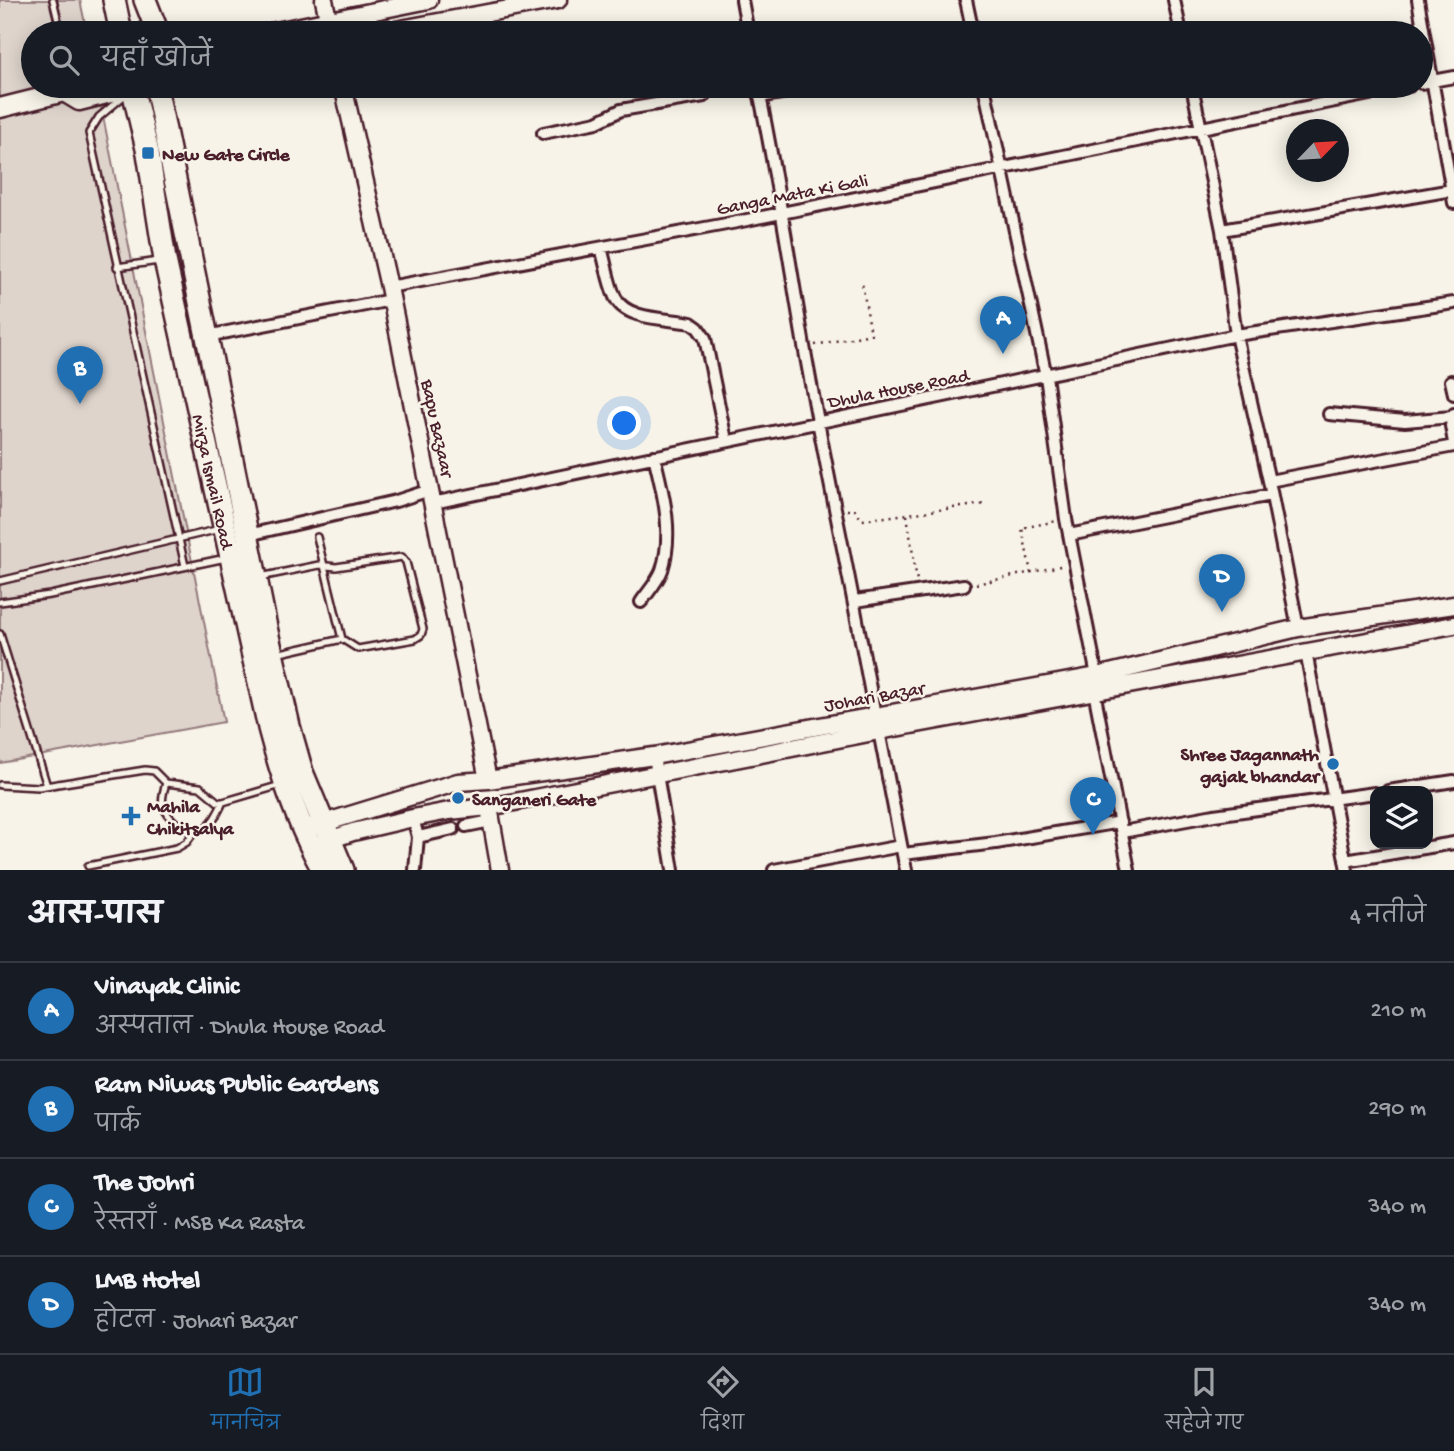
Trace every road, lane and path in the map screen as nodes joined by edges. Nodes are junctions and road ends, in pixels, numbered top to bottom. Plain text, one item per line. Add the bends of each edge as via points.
1 (53, 0) edge
2 (114, 0) edge
3 (140, 0) edge
4 (145, 0) edge
5 (324, 0) edge
6 (429, 0) edge
7 (558, 0) edge
8 (742, 0) edge
9 (966, 0) edge
10 (1174, 0) edge
11 (1418, 0) edge
12 (58, 21) edge
13 (118, 21) edge
14 (144, 21) edge
15 (153, 21) edge
16 (329, 21) edge
17 (352, 21) edge
18 (465, 21) edge
19 (746, 21) edge
20 (970, 21) edge
21 (1178, 21) edge
22 (1420, 21) edge
23 (1454, 76) edge
24 (1433, 80) edge
25 (35, 98) edge
26 (123, 98) edge
27 (137, 98) edge
28 (158, 98) edge
29 (346, 98) edge
30 (692, 98) edge
31 (760, 98) edge
32 (987, 98) edge
33 (1194, 98) edge
34 (1349, 98) edge
35 (1431, 98) edge
36 (0, 108) edge
37 (1200, 128) junction
38 (543, 133) dead end
39 (1002, 169) junction
40 (1451, 169) edge
41 (1452, 190) junction
42 (1454, 203) edge
43 (783, 213) junction
44 (1222, 230) junction
45 (601, 248) junction
46 (165, 261) junction
47 (117, 267) junction
48 (863, 283) dead end
49 (390, 294) junction
50 (1454, 303) edge
51 (1237, 335) junction
52 (208, 336) junction
53 (804, 347) junction
54 (1046, 376) junction
55 (1451, 382) dead end
56 (1454, 394) edge
57 (1329, 414) dead end
58 (1453, 415) edge
59 (819, 421) junction
60 (726, 440) junction
61 (1454, 445) edge
62 (654, 456) junction
63 (1269, 481) junction
64 (1271, 495) junction
65 (432, 496) junction
66 (984, 504) dead end
67 (837, 511) junction
68 (906, 515) junction
69 (1066, 519) junction
70 (226, 528) junction
71 (248, 535) junction
72 (1069, 535) junction
73 (317, 537) dead end
74 (178, 538) junction
75 (233, 556) junction
76 (1075, 563) junction
77 (185, 566) junction
78 (324, 566) junction
79 (1031, 573) junction
80 (256, 578) junction
81 (0, 581) edge
82 (964, 585) joint
83 (918, 590) junction
84 (855, 601) junction
85 (0, 602) edge
86 (641, 602) dead end
87 (1454, 605) edge
88 (1454, 625) edge
89 (1298, 628) junction
90 (0, 634) edge
91 (342, 639) junction
92 (1306, 652) junction
93 (273, 655) junction
94 (1095, 683) junction
95 (877, 723) junction
96 (741, 740) junction
97 (654, 756) junction
98 (745, 757) junction
99 (657, 774) junction
100 (488, 780) junction
101 (1454, 781) edge
102 (166, 783) junction
103 (284, 784) junction
104 (0, 785) edge
105 (47, 786) junction
106 (1421, 786) edge
107 (1370, 794) edge
108 (1333, 800) junction
109 (223, 802) junction
110 (490, 814) junction
111 (413, 818) junction
112 (466, 826) dead end
113 (1121, 827) junction
114 (453, 829) dead end
115 (194, 832) junction
116 (316, 835) junction
117 (418, 837) junction
118 (1454, 843) edge
119 (902, 850) junction
120 (1346, 865) edge
121 (88, 866) dead end
122 (323, 870) edge
123 (343, 870) edge
124 (415, 870) edge
125 (500, 870) edge
126 (673, 870) edge
127 (775, 870) edge
128 (905, 870) edge
129 (1129, 870) edge

1 - 12 lane
2 - 13 highway
3 - 14 highway
4 - 15 highway
5 - 16 street
6 - 17 street
7 - 18 street
8 - 19 street
9 - 20 street
10 - 21 street
11 - 22 street
23 - 24 street
25 - 36 main road
26 - 47 lane via 89,132
27 - 46 highway, Mirza Ismail Road
28 - 52 highway, Mirza Ismail Road
29 - 49 street, Bapu Bazaar
30 - 38 street via 621,110 597,122
31 - 43 street
32 - 39 street
33 - 37 street
34 - 37 street, Ganga Mata Ki Gali
35 - 40 street
37 - 39 street, Ganga Mata Ki Gali
37 - 44 street
39 - 43 street, Ganga Mata Ki Gali
39 - 54 street
40 - 41 street
41 - 42 street
41 - 44 street
43 - 45 street, Ganga Mata Ki Gali
43 - 53 street
44 - 51 street
45 - 49 street, Ganga Mata Ki Gali
45 - 60 street via 615,298 624,308 691,323 705,338
46 - 47 lane
46 - 70 highway, Mirza Ismail Road
47 - 74 lane
48 - 53 path via 871,334
49 - 52 street, Ganga Mata Ki Gali
49 - 65 street, Bapu Bazaar
50 - 51 street, Dhula House Road
51 - 54 street, Dhula House Road
51 - 63 street
52 - 71 highway, Mirza Ismail Road
53 - 59 street
54 - 59 street, Dhula House Road
54 - 69 street
55 - 56 street
57 - 58 street via 1405,421
58 - 61 street
59 - 60 street, Dhula House Road
59 - 67 street
60 - 62 street, Dhula House Road
61 - 63 street
62 - 65 street, Dhula House Road
62 - 86 street via 668,535 662,572
63 - 64 street
64 - 72 street
64 - 89 street
65 - 71 street, Dhula House Road
65 - 100 street, Bapu Bazaar
66 - 68 path
67 - 68 path via 855,510 862,520
67 - 84 street
68 - 83 path
69 - 72 street
69 - 79 path via 1022,528
70 - 74 lane
70 - 75 highway, Mirza Ismail Road
71 - 80 highway, Mirza Ismail Road
72 - 76 street
73 - 78 lane
74 - 77 lane
74 - 81 lane
75 - 77 lane
75 - 103 highway, Mirza Ismail Road
76 - 79 path
76 - 94 street
77 - 85 lane
78 - 80 lane
78 - 91 lane
78 - 91 lane via 402,557 423,629 415,639 358,649
79 - 82 path
80 - 93 highway, Mirza Ismail Road
82 - 83 street
83 - 84 street
84 - 95 street
87 - 89 street, Johari Bazar
88 - 92 street, Johari Bazar
89 - 94 street, Johari Bazar
90 - 105 lane
91 - 93 lane
92 - 94 street, Johari Bazar
92 - 108 street
93 - 116 highway, Mirza Ismail Road
94 - 95 street, Johari Bazar
94 - 113 street
95 - 96 street, Johari Bazar
95 - 98 street, Johari Bazar
95 - 119 street
96 - 97 street, Johari Bazar
96 - 98 street
97 - 99 street
97 - 100 street, Johari Bazar
98 - 99 street, Johari Bazar
99 - 110 street, Johari Bazar
99 - 126 street
100 - 116 street, Johari Bazar via 443,785
101 - 106 street
102 - 105 lane via 145,770
102 - 109 lane via 200,787
102 - 115 lane via 162,802 166,811 183,829
103 - 109 lane
103 - 116 highway, Mirza Ismail Road
104 - 105 lane
107 - 108 street
108 - 113 street
108 - 120 street
109 - 115 lane via 212,821
110 - 111 street, Johari Bazar via 449,811
110 - 112 street
110 - 125 street
111 - 116 street, Johari Bazar
111 - 117 street
113 - 119 street
113 - 129 street
114 - 117 street
115 - 121 lane via 177,848
116 - 122 highway, Mirza Ismail Road
116 - 123 highway, Mirza Ismail Road
117 - 124 street
118 - 120 street
119 - 127 street
119 - 128 street

